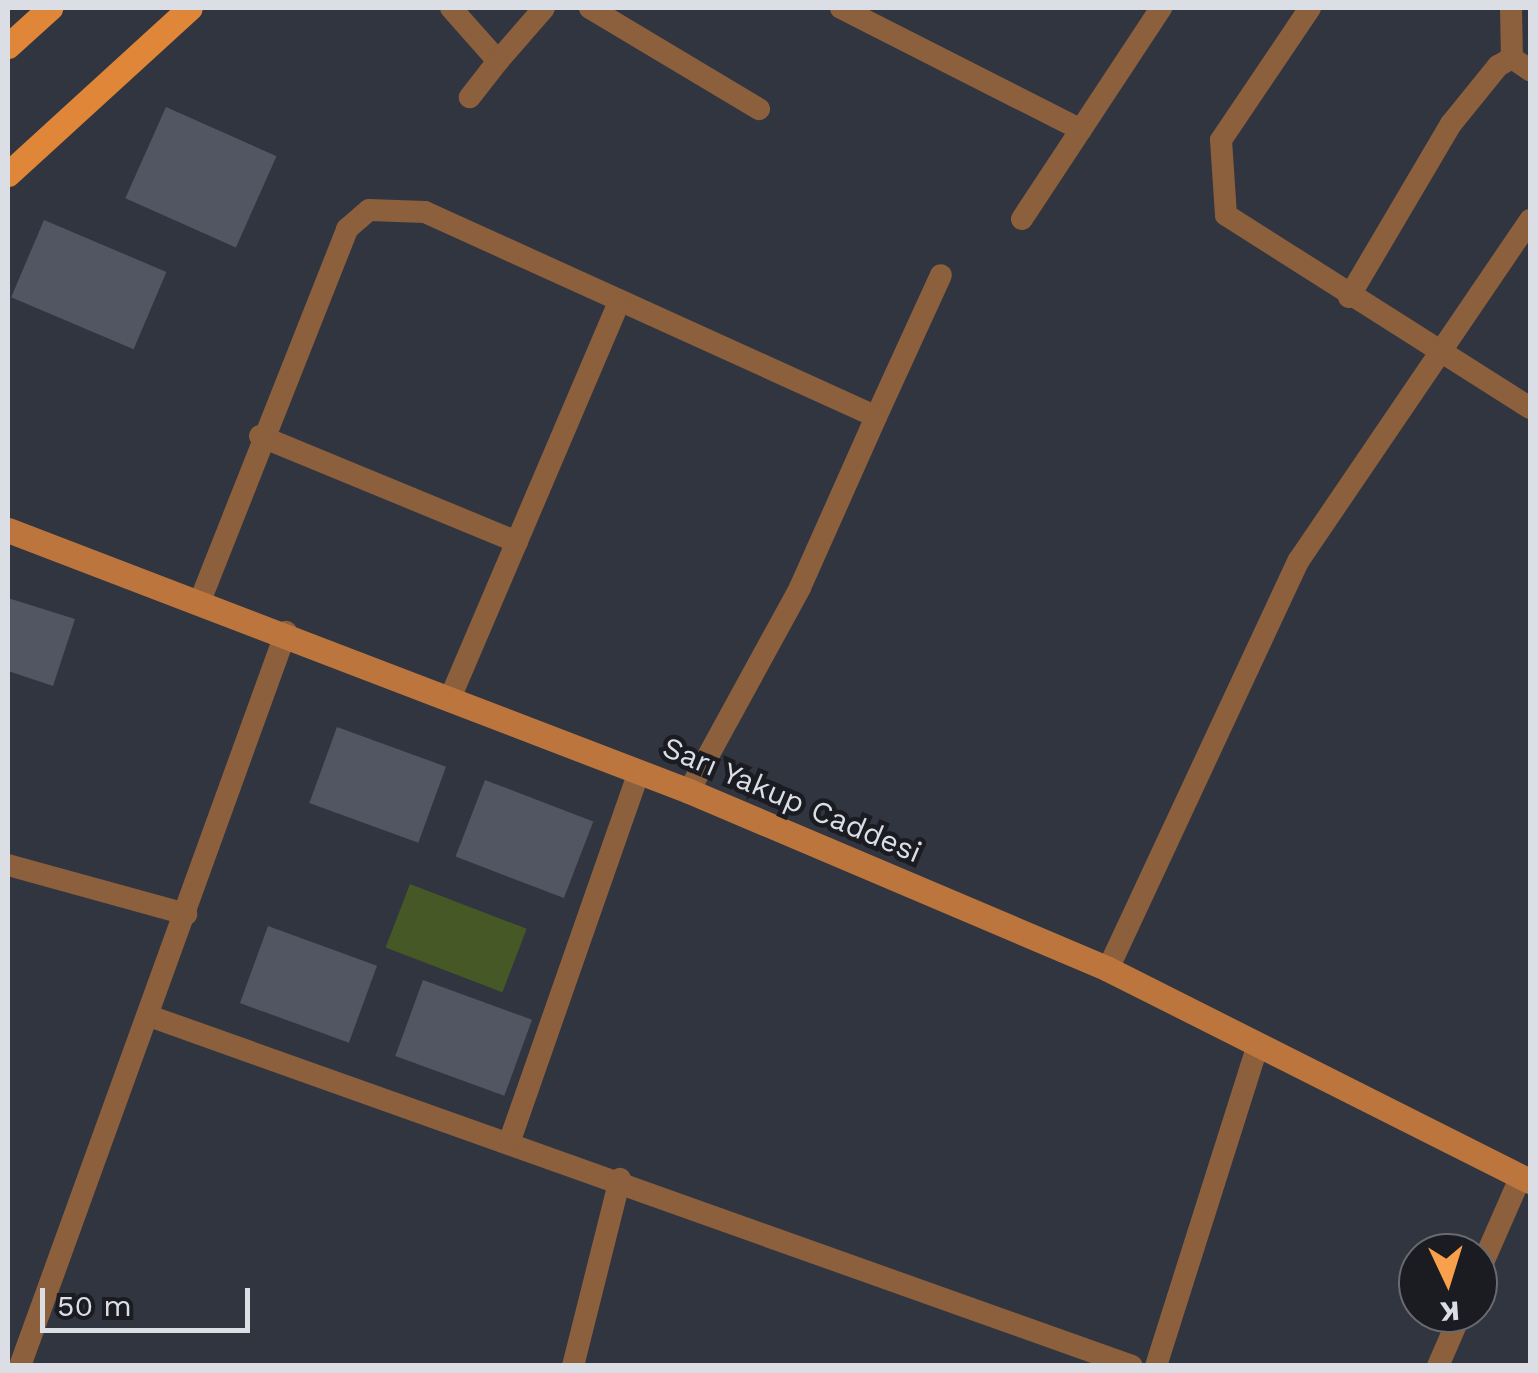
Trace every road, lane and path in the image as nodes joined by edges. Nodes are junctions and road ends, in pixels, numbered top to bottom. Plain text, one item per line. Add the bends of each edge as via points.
1 (50, 8) edge
2 (190, 8) edge
3 (451, 8) edge
4 (544, 8) edge
5 (590, 8) edge
6 (841, 8) edge
7 (1162, 8) edge
8 (1310, 8) edge
9 (1510, 8) edge
10 (8, 46) edge
11 (498, 61) junction
12 (1521, 64) edge
13 (470, 97) dead end
14 (758, 109) dead end
15 (1081, 130) junction
16 (8, 174) edge
17 (1022, 219) dead end
18 (1530, 220) edge
19 (941, 275) dead end
20 (1349, 297) junction
21 (618, 304) junction
22 (1443, 355) junction
23 (1530, 408) edge
24 (876, 418) junction
25 (260, 436) junction
26 (8, 530) edge
27 (517, 542) junction
28 (200, 601) junction
29 (286, 632) junction
30 (451, 696) junction
31 (640, 772) junction
32 (690, 791) junction
33 (8, 865) edge
34 (186, 914) junction
35 (1108, 969) junction
36 (152, 1017) junction
37 (1258, 1044) junction
38 (510, 1140) junction
39 (1526, 1178) edge
40 (620, 1179) junction
41 (1498, 1234) edge
42 (1452, 1333) edge
43 (20, 1366) edge
44 (573, 1366) edge
45 (1132, 1366) edge
46 (1156, 1366) edge
47 (1438, 1366) edge

1 - 10 main road
2 - 16 main road
3 - 11 street
4 - 11 street
5 - 14 street
6 - 15 street
7 - 15 street
8 - 20 street via 1221,140 1226,215
9 - 12 street
11 - 13 street
12 - 20 street via 1451,124
15 - 17 street
18 - 22 street
19 - 24 street
20 - 22 street
21 - 24 street
21 - 25 street via 425,212 369,210 347,229
21 - 27 street
22 - 23 street
22 - 35 street via 1299,560
24 - 32 street via 800,588
25 - 27 street
25 - 28 street
26 - 28 street, Sarı Yakup Caddesi
27 - 30 street
28 - 29 street, Sarı Yakup Caddesi
29 - 30 street, Sarı Yakup Caddesi
29 - 34 street
30 - 31 street, Sarı Yakup Caddesi
31 - 32 street, Sarı Yakup Caddesi
31 - 38 street
32 - 35 street, Sarı Yakup Caddesi
33 - 34 street
34 - 36 street
35 - 37 street, Sarı Yakup Caddesi
36 - 38 street
36 - 43 street
37 - 39 street, Sarı Yakup Caddesi
37 - 46 street
38 - 40 street
39 - 41 street
40 - 44 street
40 - 45 street
42 - 47 street

